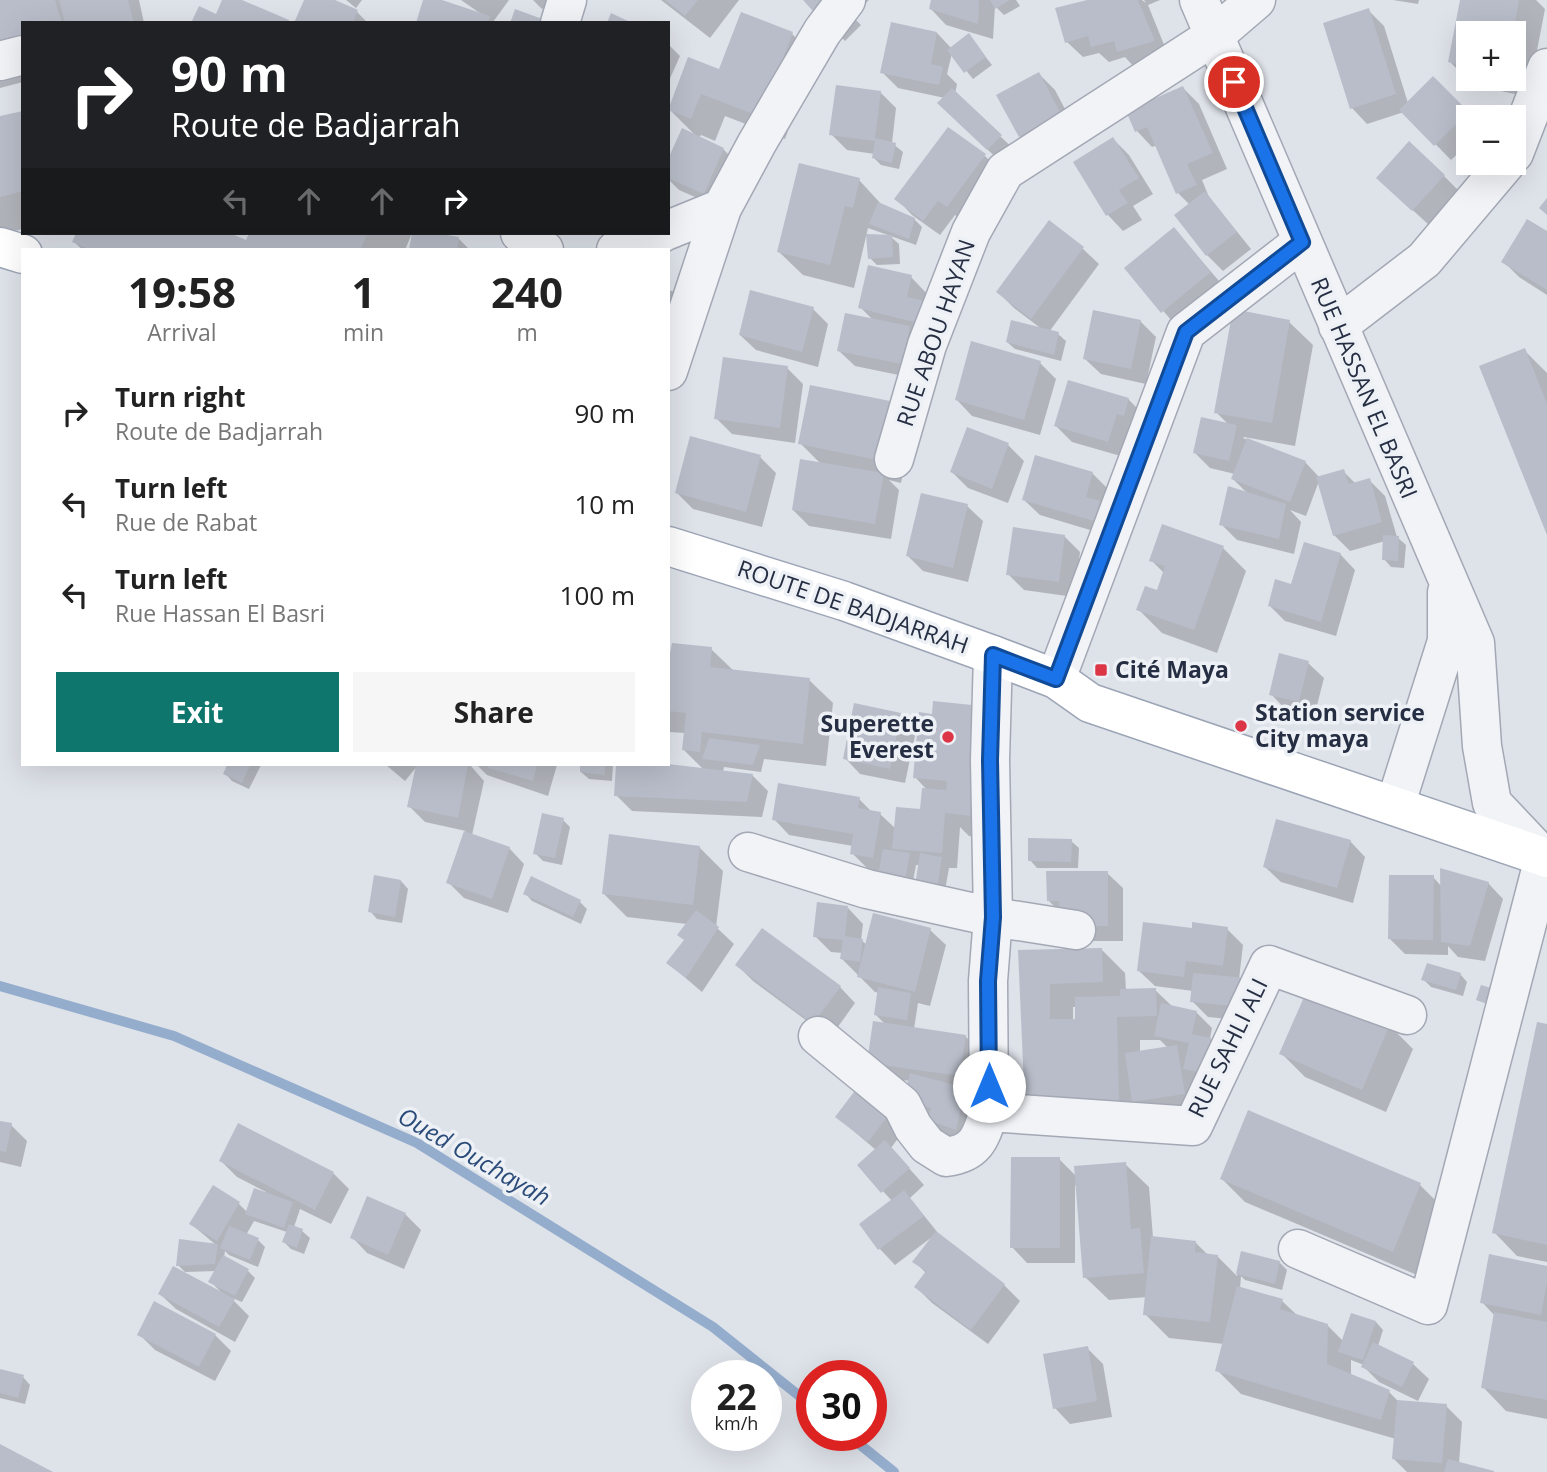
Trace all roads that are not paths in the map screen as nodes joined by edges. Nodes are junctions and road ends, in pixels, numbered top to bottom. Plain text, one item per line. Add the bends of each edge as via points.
1 (567, 0) edge
2 (846, 0) edge
3 (1199, 0) edge
4 (1255, 0) edge
5 (561, 21) edge
6 (1214, 36) junction
7 (21, 56) edge
8 (0, 61) edge
9 (1547, 68) edge
10 (1526, 122) edge
11 (1496, 175) edge
12 (722, 208) junction
13 (670, 229) edge
14 (522, 235) edge
15 (657, 235) edge
16 (1302, 242) junction
17 (0, 247) edge
18 (539, 248) edge
19 (621, 248) edge
20 (21, 253) edge
21 (1338, 326) junction
22 (670, 365) edge
23 (894, 458) dead end
24 (670, 547) edge
25 (1447, 583) junction
26 (993, 655) junction
27 (1056, 679) junction
28 (1395, 806) junction
29 (748, 852) dead end
30 (1546, 858) edge
31 (993, 917) junction
32 (1076, 930) dead end
33 (1406, 1015) dead end
34 (818, 1036) dead end
35 (989, 1112) junction
36 (1298, 1249) dead end

1 - 5 street
2 - 12 street via 822,32
3 - 6 street, RUE HASSAN EL BASRI
4 - 6 street, RUE ABOU HAYAN
6 - 16 street, RUE HASSAN EL BASRI
6 - 23 street, RUE ABOU HAYAN via 1005,171 971,232 927,345
7 - 8 street
9 - 10 street
11 - 21 street via 1423,260
12 - 13 street
12 - 22 street
14 - 18 street
15 - 19 street
16 - 21 street, RUE HASSAN EL BASRI
16 - 27 street via 1186,332
17 - 20 main road
21 - 25 street, RUE HASSAN EL BASRI
24 - 26 main road, ROUTE DE BADJARRAH via 844,601
25 - 28 street, RUE HASSAN EL BASRI via 1447,641
25 - 30 street, RUE HASSAN EL BASRI via 1475,643 1482,746 1492,803
26 - 27 main road, ROUTE DE BADJARRAH
26 - 31 street
27 - 28 main road, ROUTE DE BADJARRAH via 1090,703
28 - 30 main road, ROUTE DE BADJARRAH
29 - 31 street via 867,889
30 - 36 street via 1428,1305
31 - 32 street
31 - 35 street via 988,981
33 - 35 street, RUE SAHLI ALI via 1269,965 1193,1126
34 - 35 street via 902,1105 927,1145 946,1157 960,1156 972,1148

